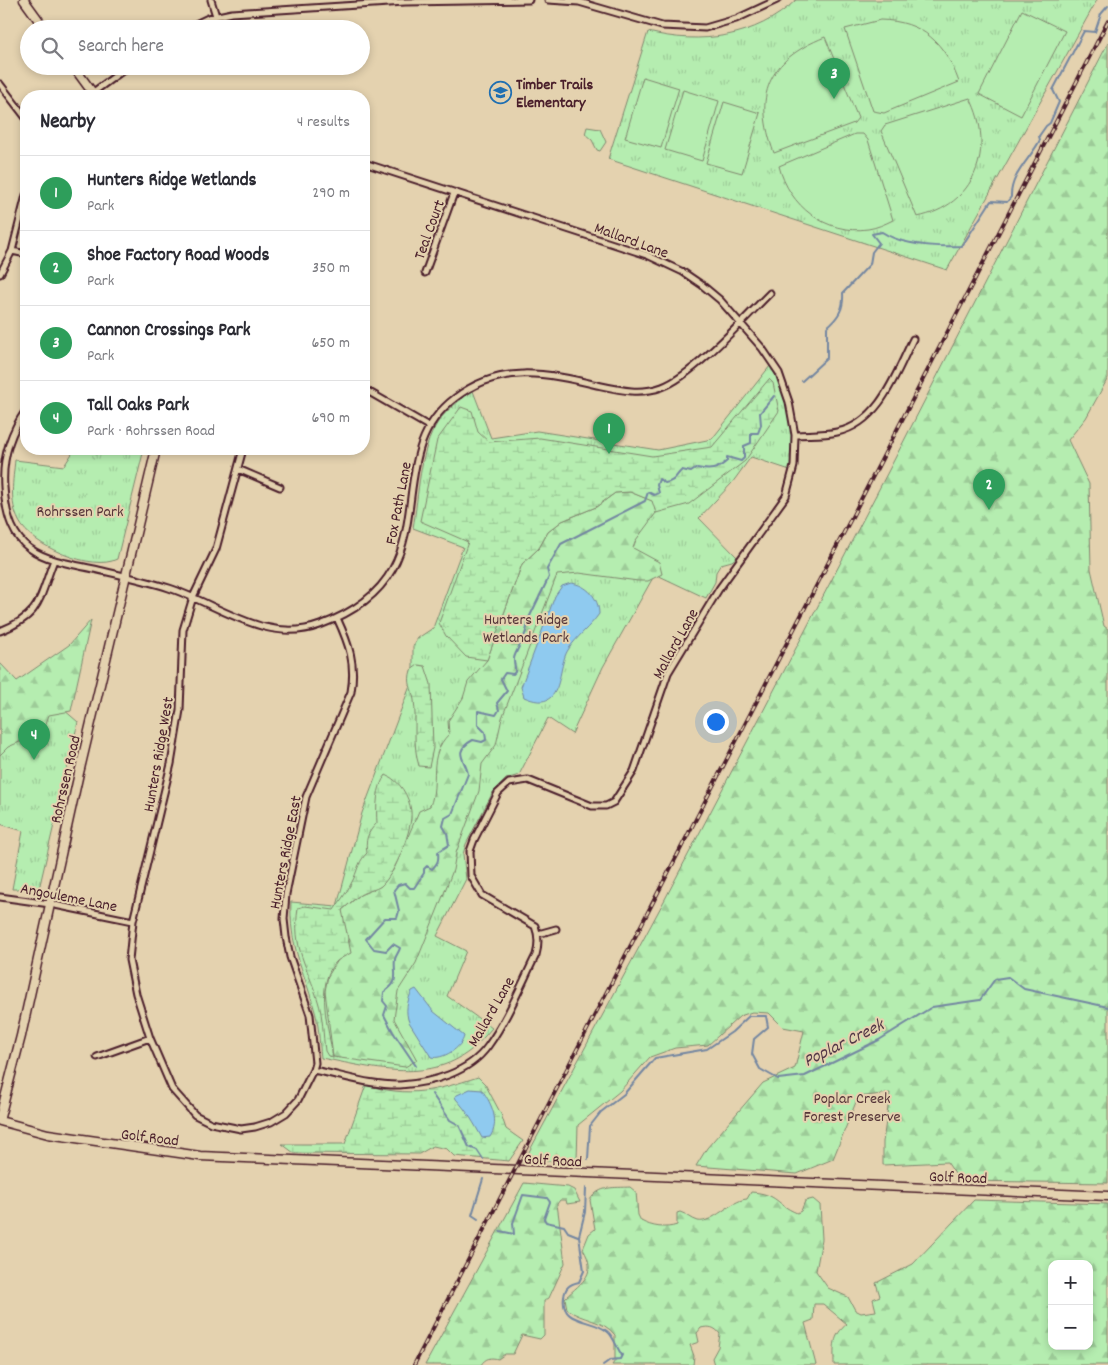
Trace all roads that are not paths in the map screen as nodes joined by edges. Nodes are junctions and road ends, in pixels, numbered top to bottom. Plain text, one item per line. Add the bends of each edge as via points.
1 (24, 0) edge
2 (211, 0) edge
3 (529, 0) edge
4 (548, 0) edge
5 (777, 0) edge
6 (429, 1) edge
7 (216, 16) junction
8 (38, 20) edge
9 (206, 20) edge
10 (79, 75) edge
11 (118, 75) edge
12 (0, 84) edge
13 (89, 90) edge
14 (99, 90) edge
15 (20, 110) edge
16 (370, 165) edge
17 (454, 193) junction
18 (20, 219) edge
19 (12, 251) junction
20 (20, 253) edge
21 (425, 273) dead end
22 (0, 274) edge
23 (770, 293) dead end
24 (740, 322) junction
25 (913, 339) dead end
26 (370, 392) edge
27 (20, 418) edge
28 (430, 427) junction
29 (795, 435) junction
30 (155, 455) edge
31 (242, 455) edge
32 (238, 469) junction
33 (280, 487) dead end
34 (54, 560) junction
35 (127, 576) junction
36 (193, 597) junction
37 (338, 618) junction
38 (0, 631) edge
39 (0, 897) edge
40 (50, 904) junction
41 (133, 921) junction
42 (556, 929) dead end
43 (538, 934) junction
44 (150, 1038) junction
45 (97, 1057) dead end
46 (313, 1070) junction
47 (0, 1117) edge
48 (0, 1121) edge
49 (1108, 1196) edge

1 - 8 main road
2 - 7 street
3 - 6 street
4 - 5 street via 579,2 662,26 705,28 736,20
6 - 7 street
7 - 9 street
10 - 13 main road
11 - 14 street
12 - 15 street
16 - 17 street, Mallard Lane
17 - 21 street, Teal Court
17 - 24 street, Mallard Lane via 647,255 702,285
18 - 19 street
19 - 20 street
19 - 22 street
23 - 24 street, Fox Path Lane
24 - 28 street, Fox Path Lane via 684,375 664,386 638,392 537,372 508,375 469,388 443,408
24 - 29 street, Mallard Lane via 779,373
25 - 29 street via 880,404 858,423 839,432
26 - 28 street
27 - 34 street, Fox Path Lane via 5,460 5,508 12,529 25,545 41,557
28 - 37 street, Fox Path Lane via 418,458 406,534 392,572 369,599
29 - 43 street, Mallard Lane via 794,466 786,496 719,590 668,673 634,771 614,802 606,806 592,806 541,785 519,780 508,783 498,793 470,851 471,876 482,895 524,918 535,926
30 - 35 main road, Rohrssen Road
31 - 32 street, Hunters Ridge West
32 - 33 street
32 - 36 street, Hunters Ridge West via 216,549
34 - 35 street, Fox Path Lane
34 - 38 street via 38,604 31,614
35 - 36 street, Fox Path Lane
35 - 40 main road, Rohrssen Road
36 - 37 street, Fox Path Lane via 248,623 276,630 303,629
36 - 41 street, Hunters Ridge West via 183,630 180,710 171,764
37 - 46 street, Hunters Ridge East via 352,654 352,685 306,797 284,919 290,956 310,1015 316,1063
39 - 40 street, Angouleme Lane
40 - 41 street, Angouleme Lane
40 - 47 main road, Rohrssen Road
41 - 44 street, Hunters Ridge West via 129,960
42 - 43 street
43 - 46 street, Mallard Lane via 536,955 496,1033 476,1060 430,1080 400,1084
44 - 45 street
44 - 46 street, Hunters Ridge East via 172,1089 182,1102 195,1115 225,1127 255,1127 286,1113 306,1087
48 - 49 main road, Golf Road via 48,1134 200,1156

